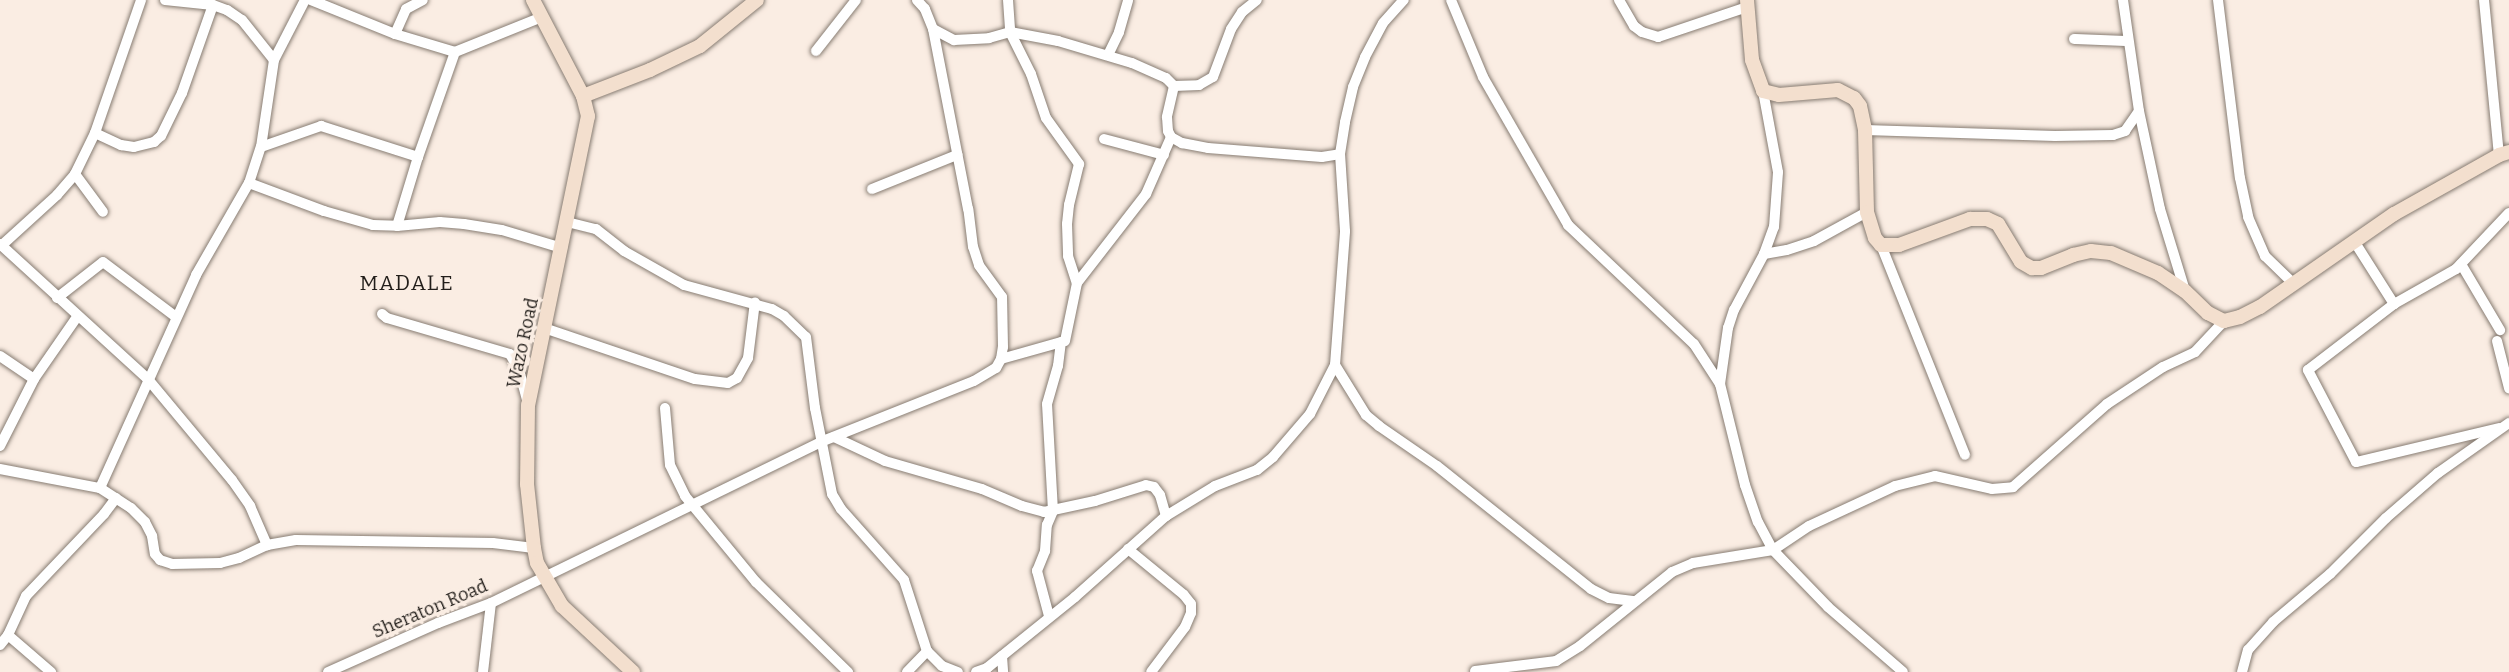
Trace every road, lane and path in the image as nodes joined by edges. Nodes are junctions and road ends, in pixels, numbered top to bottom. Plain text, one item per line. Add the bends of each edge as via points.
1 (141, 0) edge
2 (165, 0) edge
3 (305, 0) edge
4 (311, 0) edge
5 (423, 0) edge
6 (533, 0) edge
7 (757, 0) edge
8 (856, 0) edge
9 (917, 0) edge
10 (1008, 0) edge
11 (1128, 0) edge
12 (1257, 0) edge
13 (1404, 0) edge
14 (1451, 0) edge
15 (1620, 0) edge
16 (2123, 0) edge
17 (2218, 0) edge
18 (2484, 0) edge
19 (1747, 4) edge
20 (213, 5) junction
21 (542, 17) junction
22 (933, 29) junction
23 (1010, 32) junction
24 (395, 34) junction
25 (2074, 39) dead end
26 (2127, 41) junction
27 (816, 51) dead end
28 (455, 52) junction
29 (1108, 55) junction
30 (274, 60) junction
31 (1174, 86) junction
32 (1763, 91) junction
33 (583, 96) junction
34 (2139, 111) junction
35 (1865, 130) junction
36 (94, 134) junction
37 (1171, 137) junction
38 (1104, 139) dead end
39 (261, 147) junction
40 (1340, 154) junction
41 (2504, 154) edge
42 (957, 155) junction
43 (1164, 155) junction
44 (417, 157) junction
45 (75, 174) junction
46 (249, 183) junction
47 (872, 189) dead end
48 (103, 212) dead end
49 (1867, 212) junction
50 (2509, 213) edge
51 (567, 222) junction
52 (397, 226) junction
53 (2354, 241) junction
54 (1, 245) edge
55 (1881, 245) junction
56 (562, 248) junction
57 (1764, 254) junction
58 (2461, 264) junction
59 (1077, 283) junction
60 (2294, 284) junction
61 (2185, 291) junction
62 (57, 298) junction
63 (755, 302) junction
64 (2394, 304) junction
65 (382, 314) dead end
66 (78, 317) junction
67 (176, 317) junction
68 (2224, 321) junction
69 (544, 328) junction
70 (1061, 342) junction
71 (0, 356) edge
72 (1001, 359) junction
73 (1335, 365) junction
74 (147, 378) junction
75 (34, 379) junction
76 (1720, 384) junction
77 (2509, 388) edge
78 (528, 405) junction
79 (665, 408) dead end
80 (2504, 426) edge
81 (834, 437) junction
82 (823, 441) junction
83 (0, 446) edge
84 (1965, 455) dead end
85 (0, 469) edge
86 (100, 488) junction
87 (117, 498) junction
88 (693, 506) junction
89 (1048, 512) junction
90 (1166, 516) junction
91 (267, 545) junction
92 (534, 548) junction
93 (1128, 549) junction
94 (1773, 550) junction
95 (544, 577) junction
96 (1635, 601) junction
97 (491, 603) junction
98 (1049, 616) junction
99 (8, 635) junction
100 (0, 645) edge
101 (927, 651) junction
102 (1002, 656) junction
103 (991, 670) edge
104 (1475, 671) edge
105 (51, 672) edge
106 (328, 672) edge
107 (483, 672) edge
108 (633, 672) edge
109 (848, 672) edge
110 (907, 672) edge
111 (958, 672) edge
112 (976, 672) edge
113 (1003, 672) edge
114 (1151, 672) edge
115 (1903, 672) edge
116 (2242, 672) edge

1 - 36 street
2 - 20 street
3 - 30 street
4 - 24 street
5 - 24 street via 406,9
6 - 21 street, Wazo Road
7 - 33 street via 700,46
8 - 27 street
9 - 22 street
10 - 23 street
11 - 29 street
12 - 31 street via 1242,12 1231,29 1213,77 1199,85
13 - 40 street via 1383,23 1365,57 1353,87
14 - 76 street via 1483,77 1568,225 1694,344
15 - 19 street via 1634,26 1653,37
16 - 26 street
17 - 60 street via 2248,217 2265,256
18 - 41 street
19 - 32 street via 1752,60
20 - 30 street via 242,20
20 - 36 street via 182,93 161,136 134,147 121,146
21 - 28 street
21 - 33 street, Wazo Road
22 - 23 street via 943,36 968,40
22 - 42 street
23 - 29 street
23 - 59 street via 1031,74 1046,118 1079,164 1067,224 1068,256
24 - 28 street
25 - 26 street
26 - 34 street
28 - 44 street
29 - 31 street via 1166,78
30 - 39 street
31 - 37 street via 1167,117
32 - 35 street via 1779,95 1846,92 1860,106
32 - 57 street via 1778,172 1774,227
33 - 51 street, Wazo Road via 588,116 586,134
34 - 35 street via 2125,131 2113,135
34 - 61 street via 2160,209
35 - 49 street
36 - 45 street
37 - 40 street via 1208,148 1322,157
37 - 43 street
38 - 43 street
39 - 44 street via 321,126
39 - 46 street
40 - 73 street via 1345,231
41 - 53 street via 2403,208
42 - 47 street
42 - 72 street via 973,247 979,265 1002,297
43 - 59 street via 1136,209
44 - 52 street
45 - 48 street
45 - 54 street
46 - 52 street via 357,221
46 - 67 street via 207,251
49 - 55 street
49 - 57 street via 1814,241
50 - 58 street
51 - 56 street, Wazo Road
51 - 63 street via 596,229 624,251 684,285
52 - 56 street via 424,222 464,224 502,230
53 - 60 street
53 - 64 street
54 - 62 street
55 - 61 street via 1899,245 1970,219 1987,219 1998,224 2021,262 2032,268 2091,251 2111,253 2158,273
55 - 84 street
56 - 69 street, Wazo Road
57 - 76 street via 1734,310
58 - 64 street
58 - 77 street via 2499,335
59 - 70 street via 1068,335
60 - 68 street via 2260,307
61 - 68 street via 2208,313
62 - 66 street
62 - 67 street via 103,262
63 - 69 street via 748,358 737,378 728,383 695,379
63 - 82 street via 784,316 806,338
64 - 80 street via 2308,370 2356,462
65 - 78 street via 510,354 519,370
66 - 74 street
66 - 75 street
67 - 74 street
68 - 94 street via 2195,352 2107,404 2013,487 1992,489 1935,476 1918,479 1832,514
69 - 78 street, Wazo Road
70 - 72 street
70 - 89 street via 1047,404
71 - 75 street
72 - 81 street, Sheraton Road via 988,374 974,381
73 - 90 street via 1310,414 1273,458 1257,470 1215,486
73 - 96 street via 1366,415 1379,426 1437,466 1591,589 1610,598
74 - 86 street
74 - 91 street via 238,489
75 - 83 street
76 - 94 street via 1745,485
78 - 92 street, Wazo Road via 527,484
79 - 88 street via 670,465
80 - 116 street via 2438,473 2273,622 2247,650
81 - 82 street, Sheraton Road
81 - 89 street via 885,461
82 - 88 street, Sheraton Road
82 - 101 street via 836,502 904,580
85 - 86 street
86 - 87 street
87 - 91 street via 146,522 154,554 172,564 220,563
87 - 99 street via 26,596
88 - 95 street, Sheraton Road
88 - 109 street via 756,582
89 - 90 street via 1146,485 1154,487 1160,495
89 - 98 street via 1045,551 1037,571
90 - 93 street
91 - 92 street via 329,539 493,543
92 - 95 street, Wazo Road
93 - 98 street
93 - 114 street via 1191,604 1185,627
94 - 96 street via 1693,562 1672,572
94 - 115 street via 1828,607
95 - 97 street, Sheraton Road
95 - 108 street, Wazo Road via 562,606
96 - 104 street via 1556,661
97 - 106 street, Sheraton Road
97 - 107 street
98 - 102 street
99 - 100 street
99 - 105 street
101 - 110 street
101 - 111 street via 942,666
102 - 103 street
102 - 113 street
103 - 112 street

